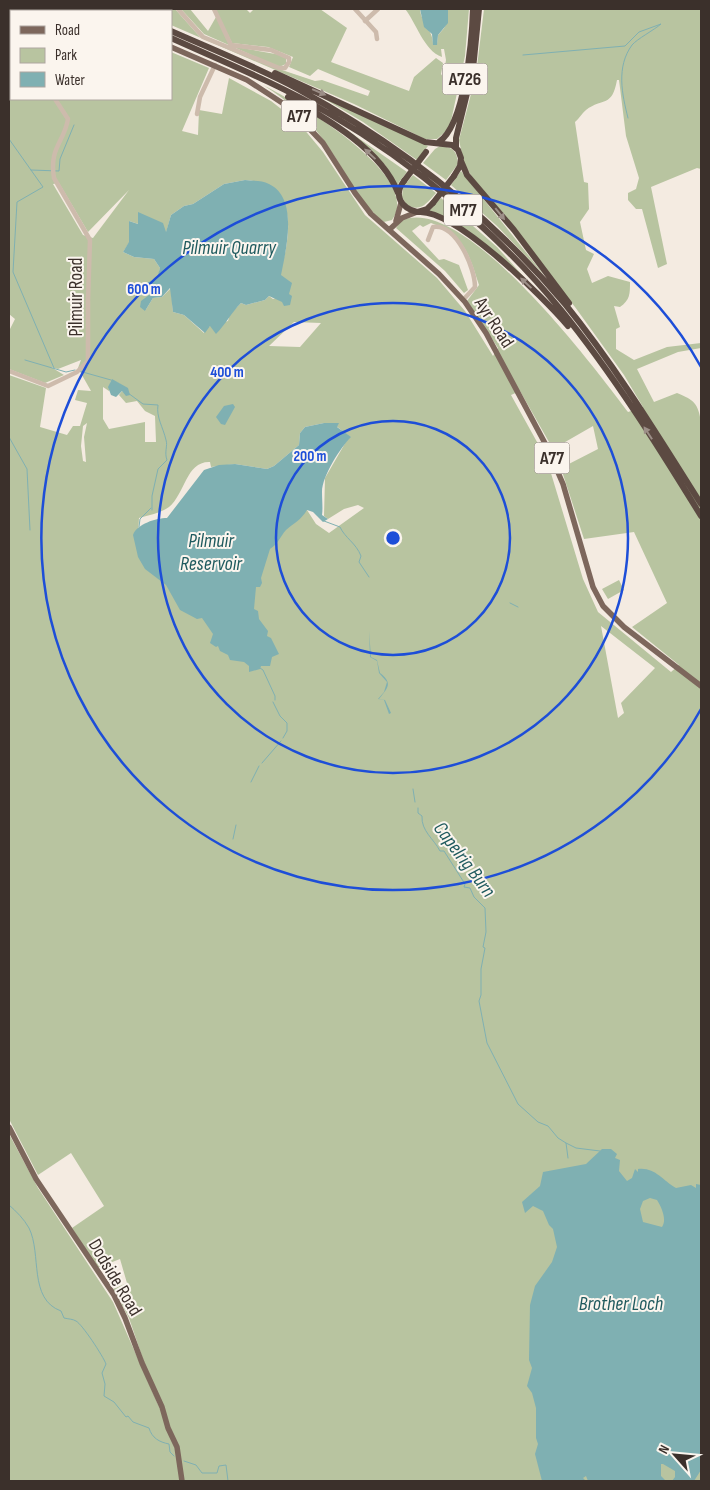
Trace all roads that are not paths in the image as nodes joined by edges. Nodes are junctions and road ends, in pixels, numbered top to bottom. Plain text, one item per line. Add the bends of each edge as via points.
1 (178, 9) edge
2 (214, 9) edge
3 (354, 9) edge
4 (378, 9) edge
5 (473, 9) edge
6 (480, 9) edge
7 (365, 21) junction
8 (172, 31) edge
9 (377, 38) dead end
10 (172, 40) edge
11 (172, 40) edge
12 (172, 47) edge
13 (209, 47) junction
14 (215, 66) junction
15 (56, 100) edge
16 (197, 114) dead end
17 (437, 143) junction
18 (456, 148) junction
19 (461, 161) junction
20 (398, 193) junction
21 (401, 203) junction
22 (418, 212) junction
23 (395, 223) junction
24 (389, 230) junction
25 (93, 234) dead end
26 (90, 240) junction
27 (428, 240) dead end
28 (463, 300) junction
29 (606, 370) junction
30 (9, 371) edge
31 (637, 405) junction
32 (701, 504) edge
33 (701, 516) edge
34 (701, 686) edge
35 (9, 1127) edge
36 (182, 1481) edge

1 - 2 street via 203,37 279,68 288,65 289,58 281,54 231,45
3 - 7 street
4 - 7 street
5 - 17 highway, A726 via 467,68 456,115 450,132
6 - 18 highway, A726 via 473,70
7 - 9 street via 376,32
8 - 13 highway, M77
20 -> 10 highway via 386,169 357,142 323,118 272,88
11 - 29 highway, M77 via 308,102 381,147 431,184 490,234 526,272 566,317
12 - 14 main road, Ayr Road / A77
13 -> 17 highway, M77 via 326,95 425,142
13 - 31 highway, M77 via 298,89 356,123 458,196 547,284
14 - 16 street via 200,97
14 - 24 main road, Ayr Road / A77 via 261,87 296,113 323,143 364,205
15 - 26 street, Pilmuir Road via 68,119 56,146 54,178
17 - 18 highway
17 - 20 highway, A726, bridge via 426,152
18 - 19 highway, A726
19 - 22 highway, bridge via 433,203
19 -> 31 highway via 467,175 594,335
20 - 21 highway
21 - 22 highway
21 - 23 main road
22 - 23 main road
29 -> 22 highway via 545,301 497,257 454,226 431,214
23 - 24 main road
24 - 28 main road, Ayr Road / A77
25 - 26 street
26 - 30 street, Pilmuir Road via 90,348 87,365 48,386
27 - 28 street via 433,227 437,227 454,236 462,247 475,280 475,287
28 - 34 main road, Ayr Road / A77 via 486,333 564,484 593,587 603,606 624,627
33 -> 29 highway, M77
31 - 32 highway, M77
35 - 36 main road, Dodside Road via 36,1179 114,1295 177,1447

